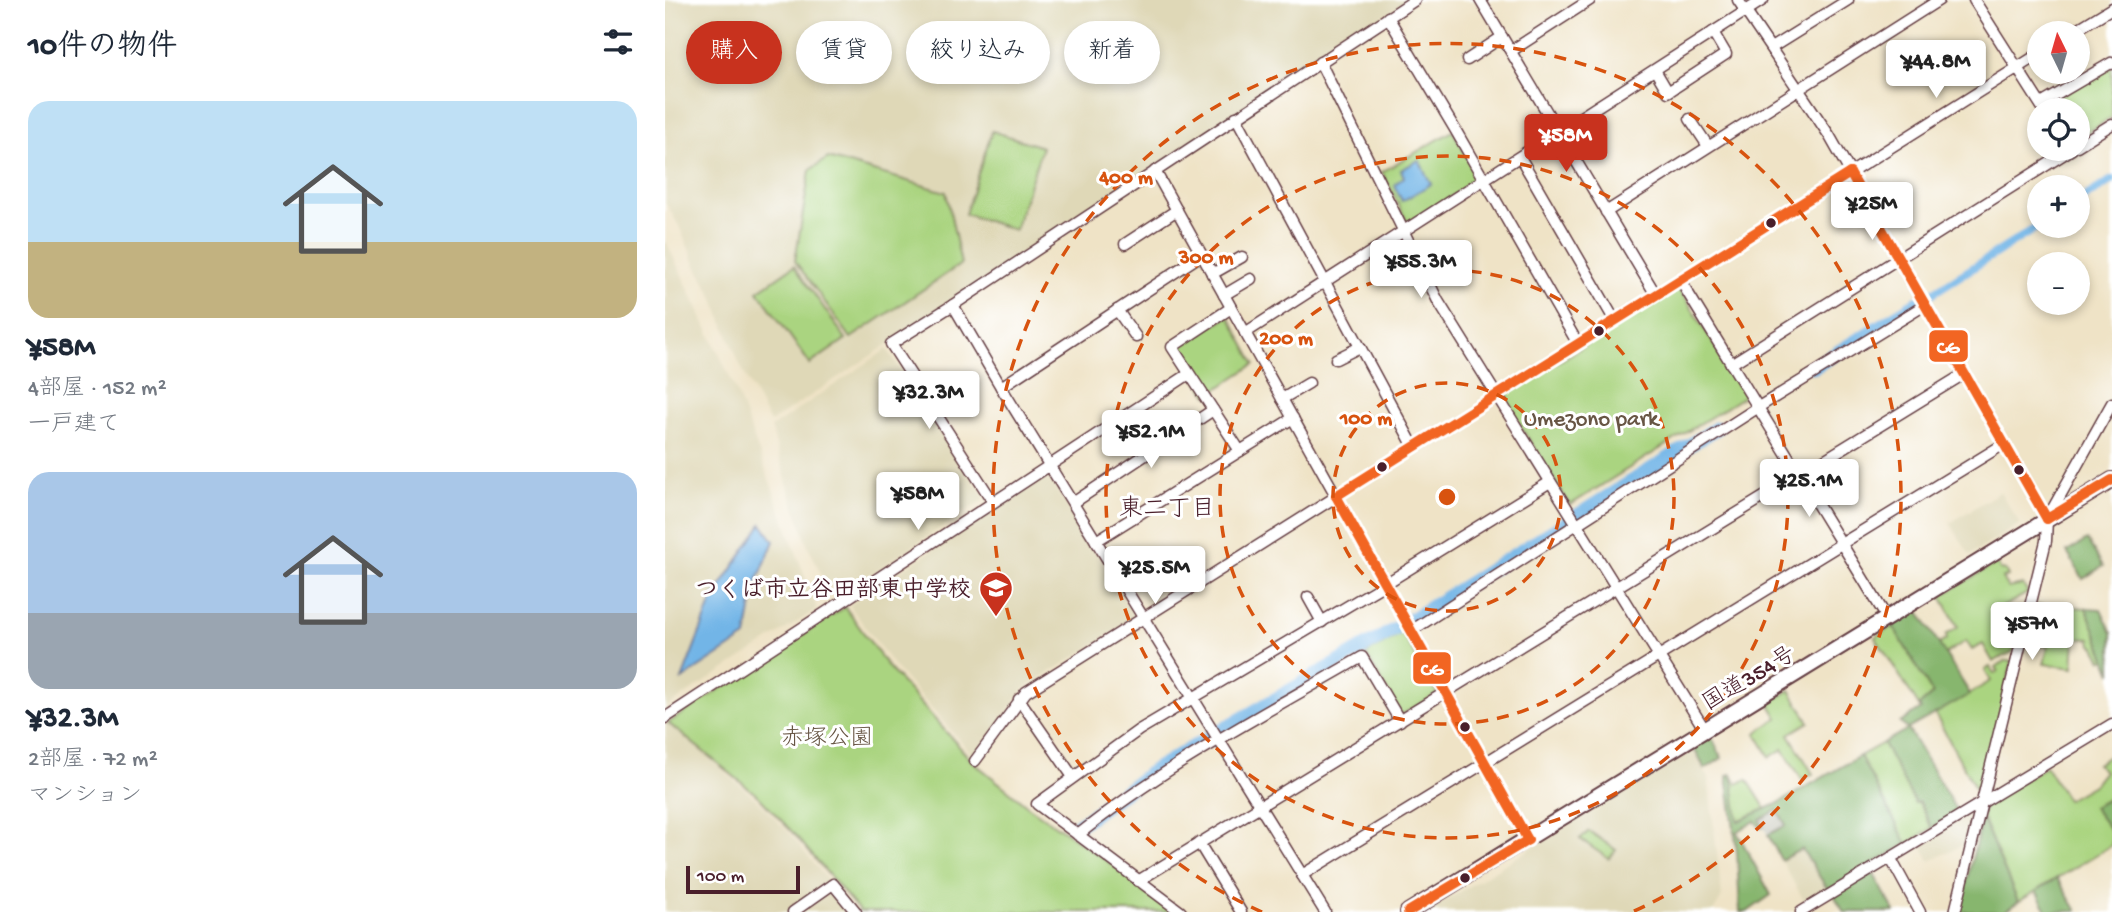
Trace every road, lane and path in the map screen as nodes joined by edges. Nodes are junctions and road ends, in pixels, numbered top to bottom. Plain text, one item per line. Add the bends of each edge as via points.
1 (1415, 0) edge
2 (1480, 0) edge
3 (1590, 0) edge
4 (1738, 0) edge
5 (1763, 0) edge
6 (1848, 0) edge
7 (1938, 0) edge
8 (1974, 0) edge
9 (2112, 8) edge
10 (1746, 12) junction
11 (1388, 17) junction
12 (2090, 21) edge
13 (1713, 32) junction
14 (1503, 37) junction
15 (1771, 48) junction
16 (1511, 51) junction
17 (1467, 60) dead end
18 (1319, 62) junction
19 (2027, 62) edge
20 (2112, 64) edge
21 (2017, 68) junction
22 (1655, 70) junction
23 (1798, 89) junction
24 (2037, 98) edge
25 (2057, 98) edge
26 (1236, 117) junction
27 (1690, 118) dead end
28 (2112, 124) edge
29 (1558, 132) junction
30 (2090, 138) edge
31 (1709, 146) junction
32 (1520, 157) junction
33 (2053, 161) edge
34 (1155, 171) junction
35 (1850, 173) junction
36 (1483, 180) junction
37 (1177, 210) junction
38 (1606, 212) junction
39 (1404, 231) junction
40 (1125, 244) dead end
41 (1201, 255) junction
42 (1242, 257) dead end
43 (1899, 258) junction
44 (1212, 274) junction
45 (1251, 279) dead end
46 (1680, 280) junction
47 (1324, 282) junction
48 (1224, 295) junction
49 (1656, 295) junction
50 (1923, 301) junction
51 (953, 305) junction
52 (1231, 308) junction
53 (1117, 310) junction
54 (1615, 321) junction
55 (1245, 333) junction
56 (1136, 337) dead end
57 (1577, 344) junction
58 (1360, 346) junction
59 (1336, 359) dead end
60 (1731, 364) junction
61 (1189, 374) junction
62 (1964, 374) junction
63 (1309, 383) dead end
64 (1001, 387) junction
65 (1497, 395) junction
66 (1282, 399) junction
67 (2112, 403) edge
68 (1757, 407) junction
69 (1213, 410) junction
70 (1293, 418) junction
71 (2004, 444) junction
72 (1414, 447) junction
73 (1240, 451) junction
74 (1049, 464) junction
75 (1799, 475) junction
76 (2112, 480) edge
77 (1550, 482) junction
78 (1336, 496) junction
79 (993, 502) junction
80 (1073, 503) junction
81 (2047, 519) junction
82 (1577, 524) junction
83 (1096, 541) junction
84 (1842, 543) junction
85 (1385, 584) junction
86 (1616, 587) junction
87 (1308, 597) dead end
88 (1144, 617) junction
89 (1888, 618) junction
90 (1322, 622) junction
91 (1411, 631) junction
92 (1659, 656) junction
93 (1446, 693) junction
94 (1193, 698) junction
95 (1019, 699) junction
96 (665, 718) edge
97 (1400, 721) junction
98 (2112, 724) edge
99 (1705, 730) junction
100 (1215, 735) junction
101 (975, 761) dead end
102 (1485, 762) junction
103 (1073, 777) junction
104 (1982, 802) junction
105 (1260, 806) junction
106 (1078, 835) junction
107 (1528, 839) junction
108 (1199, 844) junction
109 (1891, 859) junction
110 (1302, 875) junction
111 (1138, 881) junction
112 (793, 912) edge
113 (856, 912) edge
114 (1181, 912) edge
115 (1241, 912) edge
116 (1325, 912) edge
117 (1408, 912) edge
118 (1801, 912) edge
119 (1920, 912) edge
120 (1955, 912) edge

1 - 11 street
2 - 14 street
3 - 16 street
4 - 10 street
5 - 10 street
6 - 15 street
7 - 23 street
8 - 21 street
9 - 12 street
10 - 13 street
10 - 15 street
11 - 18 street
11 - 36 street
13 - 22 street
13 - 22 street via 1726,54 1668,92
14 - 16 street
14 - 17 street
15 - 23 street
16 - 29 street
18 - 26 street
18 - 39 street
19 - 21 street
20 - 25 street
21 - 24 street
21 - 35 street
22 - 29 street
23 - 31 street
23 - 35 street
26 - 34 street
26 - 47 street
27 - 31 street
28 - 30 street
29 - 32 street
29 - 38 street
31 - 38 street
32 - 36 street
32 - 54 street
33 - 43 street
34 - 37 street
34 - 51 street
35 - 43 street
35 - 46 street
36 - 39 street
36 - 57 street
37 - 40 street
37 - 41 street
38 - 49 street
39 - 47 street
39 - 65 street via 1438,301
41 - 44 street
41 - 53 street
42 - 44 street
43 - 50 street
43 - 60 street
44 - 48 street
45 - 48 street
46 - 49 street
46 - 60 street
47 - 55 street
47 - 58 street
48 - 52 street
49 - 54 street
50 - 62 street
50 - 68 street
51 - 64 street
51 - 79 street via 891,344
52 - 55 street
52 - 61 street via 1172,347
53 - 56 street
53 - 64 street
54 - 57 street
55 - 66 street
57 - 65 street
58 - 59 street
58 - 72 street
60 - 68 street
61 - 69 street
61 - 74 street
62 - 71 street
62 - 75 street
63 - 66 street
64 - 74 street
65 - 72 street
65 - 77 street
66 - 70 street
67 - 81 street
68 - 75 street
68 - 82 street
69 - 73 street
69 - 80 street
70 - 73 street
70 - 78 street
71 - 81 street
71 - 84 street
72 - 78 street
73 - 83 street
74 - 79 street
74 - 80 street
75 - 84 street
75 - 86 street
76 - 81 highway, 国道354号
77 - 82 street
77 - 85 street
78 - 85 street
78 - 88 street
79 - 96 street
80 - 83 street
81 - 89 highway, 国道354号
81 - 104 street via 2046,541
82 - 86 street
82 - 91 street
83 - 88 street
84 - 89 street
84 - 92 street
85 - 90 street
85 - 91 street
86 - 92 street
86 - 93 street
87 - 90 street
88 - 94 street
88 - 95 street
89 - 99 highway, 国道354号
90 - 94 street
91 - 93 street
92 - 99 street
92 - 102 street
93 - 97 street
93 - 102 street
94 - 100 street
94 - 103 street
95 - 101 street
95 - 103 street
97 - 100 street via 1362,657
97 - 105 street
98 - 104 street
99 - 107 highway, 国道354号
100 - 105 street
100 - 106 street
102 - 107 street
102 - 110 street
103 - 106 street via 1037,804
104 - 109 street
104 - 120 street
105 - 108 street
105 - 110 street
106 - 111 street
107 - 117 highway, 国道354号
108 - 111 street
108 - 115 street
109 - 118 street
109 - 119 street
110 - 116 street
111 - 114 street
112 - 113 street via 833,884

